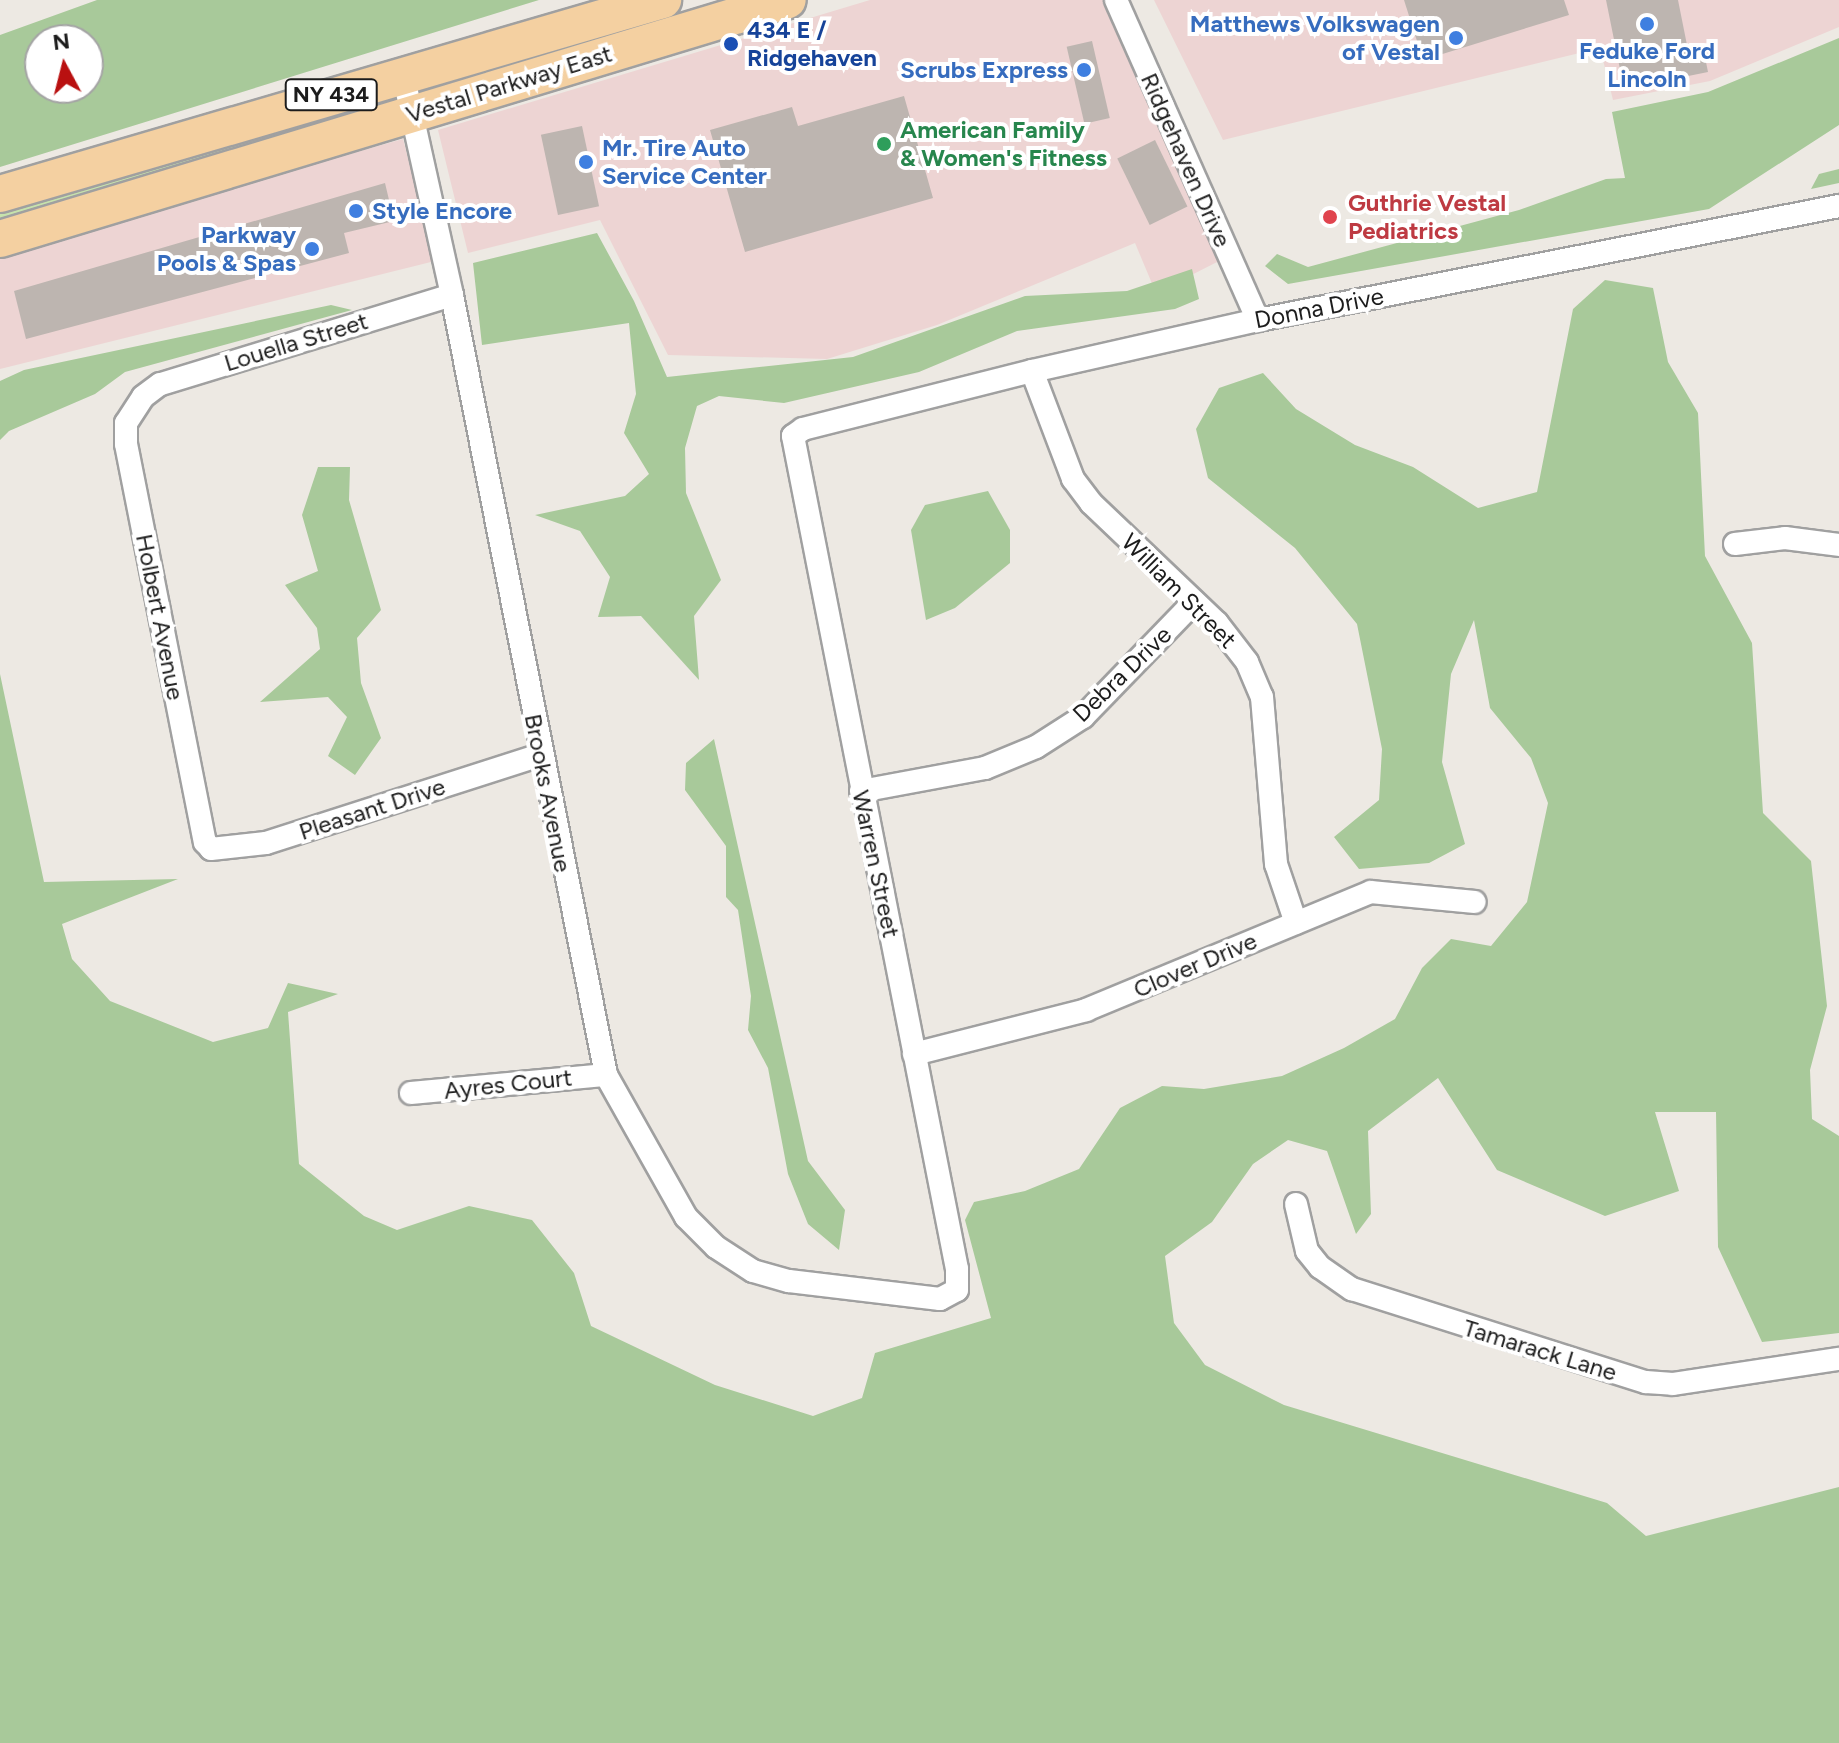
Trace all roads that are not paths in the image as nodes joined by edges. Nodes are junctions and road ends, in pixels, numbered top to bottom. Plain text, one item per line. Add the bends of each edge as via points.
1 (663, 0) edge
2 (788, 0) edge
3 (1116, 0) edge
4 (403, 74) junction
5 (411, 114) junction
6 (0, 194) edge
7 (1839, 206) edge
8 (0, 239) edge
9 (452, 295) junction
10 (1258, 320) junction
11 (1032, 371) junction
12 (143, 397) joint
13 (803, 429) joint
14 (1735, 544) dead end
15 (1839, 545) edge
16 (1194, 602) junction
17 (540, 755) junction
18 (861, 791) junction
19 (205, 842) joint
20 (1475, 902) dead end
21 (1296, 923) junction
22 (914, 1054) junction
23 (606, 1075) junction
24 (411, 1093) dead end
25 (1296, 1204) dead end
26 (946, 1297) joint
27 (1839, 1359) edge

1 - 4 main road, Vestal Parkway East / NY 434
2 - 5 main road, Vestal Parkway East / NY 434
3 - 10 street, Ridgehaven Drive
4 - 5 street, Brooks Avenue
4 - 6 main road, Vestal Parkway East / NY 434
5 - 8 main road, Vestal Parkway East / NY 434
5 - 9 street, Brooks Avenue
7 - 10 street, Donna Drive
9 - 12 street, Louella Street via 160,384
9 - 17 street, Brooks Avenue
10 - 11 street, Donna Drive
11 - 13 street, Donna Drive
11 - 16 street, William Street via 1073,479
12 - 19 street, Holbert Avenue via 126,423 126,444
13 - 18 street, Warren Street via 793,436 793,456
14 - 15 street via 1785,538
16 - 18 street, Debra Drive via 1083,717 1036,747 985,768
16 - 21 street, William Street via 1247,662 1262,697 1270,834
17 - 19 street, Pleasant Drive via 266,843 231,850 211,849
17 - 23 street, Brooks Avenue
18 - 22 street, Warren Street
20 - 21 street, Clover Drive via 1371,892
21 - 22 street, Clover Drive via 1086,1010
22 - 26 street, Warren Street via 957,1269 957,1290
23 - 24 street, Ayres Court
23 - 26 street, Brooks Avenue via 686,1217 716,1247 753,1271 789,1281
25 - 27 street, Tamarack Lane via 1307,1251 1352,1289 1646,1382 1673,1384

